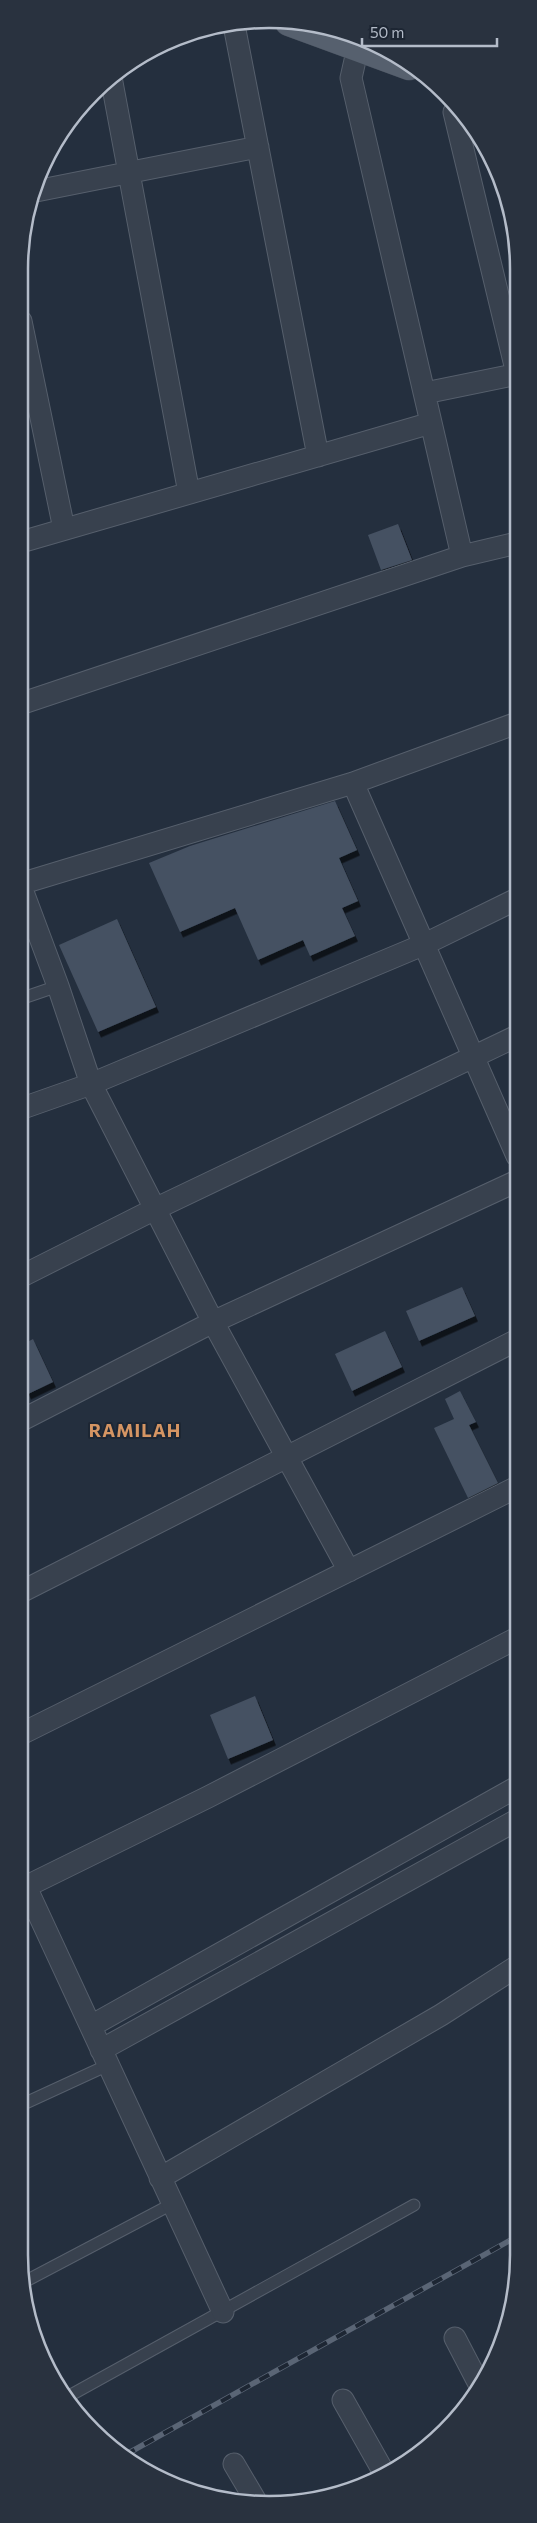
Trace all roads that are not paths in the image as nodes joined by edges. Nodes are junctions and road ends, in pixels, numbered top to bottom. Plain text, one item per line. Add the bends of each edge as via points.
1 (235, 30) edge
2 (318, 33) edge
3 (358, 47) junction
4 (382, 56) edge
5 (112, 85) edge
6 (455, 116) edge
7 (258, 147) junction
8 (129, 172) junction
9 (40, 190) edge
10 (510, 345) edge
11 (28, 355) edge
12 (510, 375) edge
13 (424, 393) junction
14 (431, 423) junction
15 (318, 456) junction
16 (189, 493) junction
17 (64, 529) junction
18 (28, 540) edge
19 (510, 545) edge
20 (462, 556) junction
21 (28, 701) edge
22 (510, 726) edge
23 (353, 783) junction
24 (28, 882) edge
25 (510, 902) edge
26 (28, 905) edge
27 (425, 944) junction
28 (58, 986) junction
29 (28, 996) edge
30 (510, 1039) edge
31 (472, 1057) junction
32 (91, 1084) junction
33 (28, 1106) edge
34 (510, 1141) edge
35 (510, 1184) edge
36 (155, 1210) junction
37 (28, 1274) edge
38 (213, 1322) junction
39 (510, 1344) edge
40 (28, 1417) edge
41 (286, 1458) junction
42 (510, 1490) edge
43 (349, 1571) junction
44 (28, 1589) edge
45 (510, 1642) edge
46 (28, 1730) edge
47 (510, 1789) edge
48 (510, 1823) edge
49 (28, 1886) edge
50 (28, 1898) edge
51 (510, 1971) edge
52 (91, 2026) junction
53 (104, 2058) junction
54 (28, 2101) edge
55 (160, 2178) junction
56 (172, 2204) junction
57 (414, 2205) dead end
58 (29, 2279) edge
59 (223, 2312) junction
60 (455, 2338) dead end
61 (476, 2377) edge
62 (72, 2394) edge
63 (343, 2400) dead end
64 (234, 2464) dead end
65 (380, 2468) edge
66 (252, 2495) edge

1 - 7 street
2 - 3 main road
3 - 4 main road
3 - 13 street via 351,78
5 - 8 street
6 - 10 street
7 - 8 street
7 - 15 street
8 - 9 street
8 - 16 street
11 - 17 street
12 - 13 street
13 - 14 street
14 - 15 street
14 - 20 street
15 - 16 street
16 - 17 street
17 - 18 street
19 - 20 street
20 - 21 street
22 - 23 street
23 - 24 street
23 - 27 street
25 - 27 street
26 - 28 street
27 - 31 street
27 - 32 street
28 - 29 lane
28 - 32 street
30 - 31 street
31 - 34 street
31 - 36 street
32 - 33 street
32 - 36 street
35 - 38 street
36 - 37 street
36 - 38 street
38 - 40 street
38 - 41 street
39 - 41 street
41 - 43 street
41 - 44 street
42 - 43 street
43 - 46 street
45 - 49 street
47 - 52 street
48 - 53 street
50 - 52 street
51 - 55 street via 441,2015
52 - 53 street
53 - 54 lane
53 - 55 street
55 - 56 street
56 - 58 lane
56 - 59 street
57 - 59 lane
59 - 62 lane
60 - 61 street
63 - 65 street
64 - 66 street

